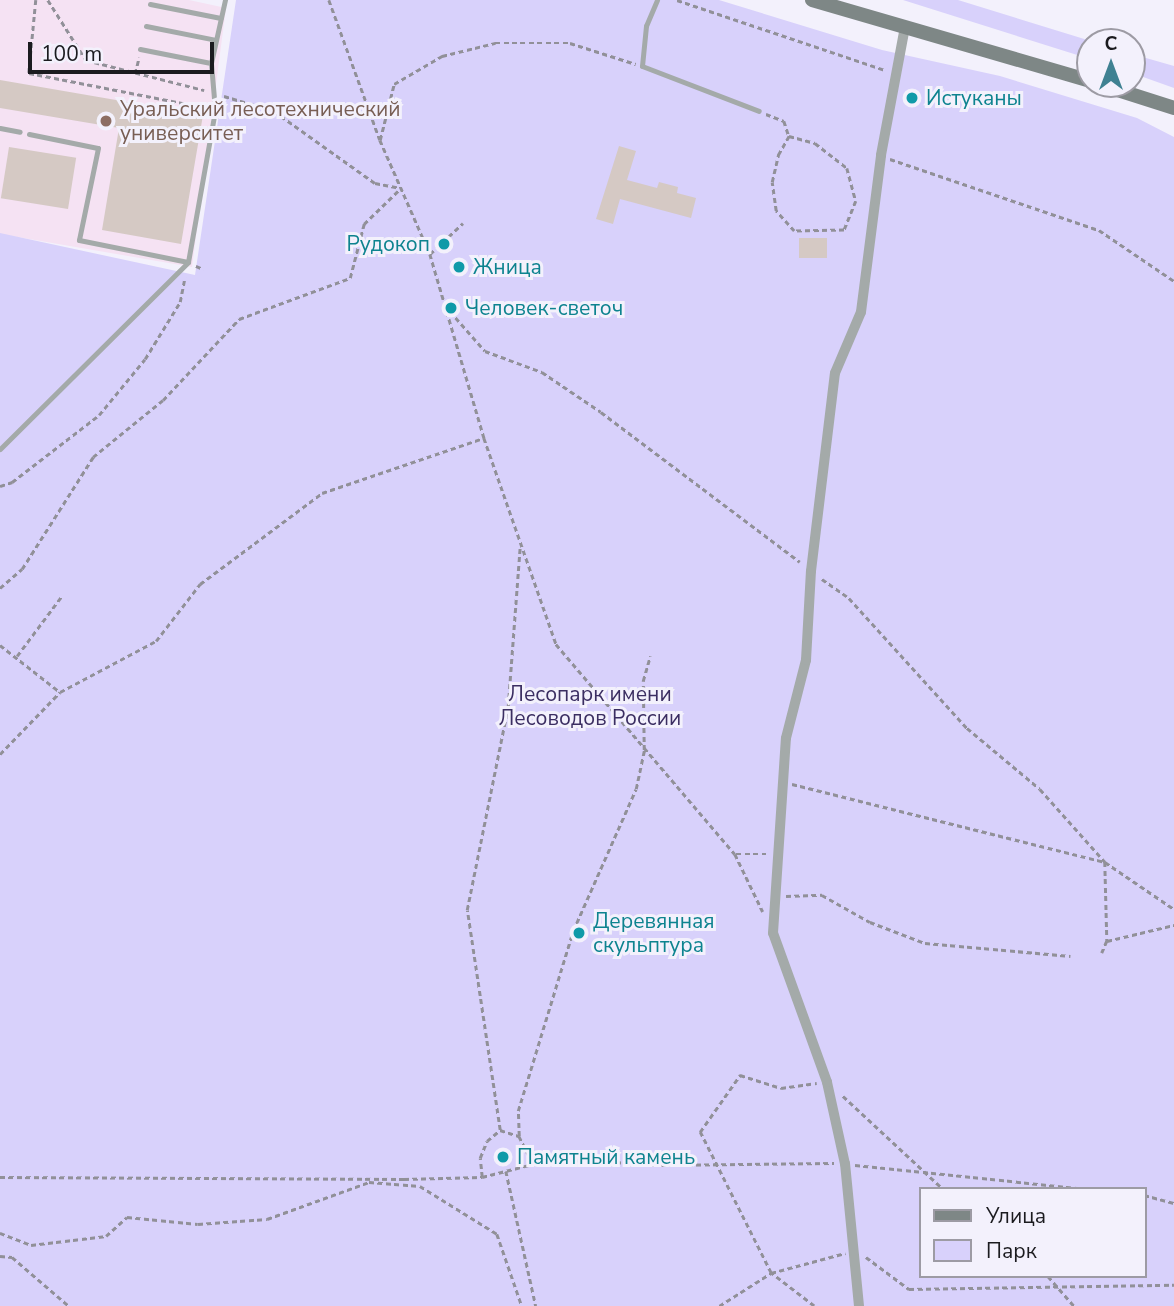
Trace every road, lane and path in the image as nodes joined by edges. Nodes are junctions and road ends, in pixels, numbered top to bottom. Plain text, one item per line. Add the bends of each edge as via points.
1 (36, 0) edge
2 (48, 0) edge
3 (225, 0) edge
4 (329, 0) edge
5 (657, 0) edge
6 (677, 0) edge
7 (811, 0) edge
8 (150, 4) dead end
9 (221, 19) junction
10 (146, 26) dead end
11 (905, 27) junction
12 (216, 40) junction
13 (141, 49) joint
14 (211, 63) junction
15 (642, 66) junction
16 (135, 74) junction
17 (1076, 77) edge
18 (895, 87) junction
19 (216, 93) junction
20 (1143, 98) edge
21 (1174, 108) edge
22 (215, 110) junction
23 (759, 111) joint
24 (0, 128) edge
25 (20, 132) dead end
26 (29, 134) dead end
27 (789, 136) junction
28 (380, 140) junction
29 (880, 155) junction
30 (401, 188) junction
31 (463, 223) dead end
32 (430, 254) junction
33 (188, 262) junction
34 (1174, 281) edge
35 (448, 309) junction
36 (484, 438) junction
37 (0, 449) edge
38 (0, 486) edge
39 (520, 544) junction
40 (811, 571) junction
41 (0, 588) edge
42 (61, 597) dead end
43 (0, 645) edge
44 (650, 656) dead end
45 (16, 657) junction
46 (60, 692) junction
47 (644, 750) junction
48 (0, 754) edge
49 (786, 783) junction
50 (779, 847) junction
51 (735, 854) junction
52 (1105, 862) junction
53 (776, 897) junction
54 (1174, 909) edge
55 (1174, 925) edge
56 (773, 933) junction
57 (1107, 941) junction
58 (1102, 953) dead end
59 (1070, 956) dead end
60 (827, 1082) junction
61 (500, 1130) junction
62 (519, 1136) junction
63 (712, 1162) junction
64 (533, 1164) junction
65 (845, 1164) junction
66 (506, 1171) junction
67 (921, 1171) junction
68 (0, 1177) edge
69 (482, 1177) junction
70 (941, 1187) edge
71 (1070, 1187) edge
72 (1146, 1196) edge
73 (1174, 1203) edge
74 (0, 1233) edge
75 (857, 1250) junction
76 (0, 1256) edge
77 (771, 1273) junction
78 (1050, 1278) edge
79 (1174, 1285) edge
80 (1062, 1289) junction
81 (69, 1306) edge
82 (522, 1306) edge
83 (536, 1306) edge
84 (719, 1306) edge
85 (814, 1306) edge
86 (859, 1306) edge
87 (1073, 1306) edge

1 - 22 path via 29,73
2 - 16 path via 86,61
3 - 9 lane
4 - 28 path
5 - 15 lane via 646,26
6 - 18 path via 880,66 892,74
7 - 11 main road
8 - 9 lane
9 - 12 lane
10 - 12 lane
11 - 17 main road
11 - 18 street
12 - 14 lane
13 - 14 lane
13 - 16 path
14 - 19 lane
15 - 23 lane
15 - 28 path via 570,43 495,43 442,56 394,84
16 - 19 path
18 - 29 street
19 - 22 lane
19 - 30 path via 274,111 375,183
20 - 21 main road
22 - 33 lane
23 - 27 path via 784,121
24 - 25 lane
26 - 33 lane via 98,148 79,240
27 - 27 path via 815,143 847,168 856,201 844,230 794,231 776,211 772,181 778,155
28 - 30 path
29 - 34 path via 1099,230
29 - 40 street via 873,243 861,312 835,373
30 - 32 path
30 - 41 path via 364,224 350,278 239,319 163,400 93,457 22,569
31 - 32 path
32 - 35 path
33 - 37 lane
33 - 38 path via 180,302 145,359 99,415 12,482
35 - 36 path
35 - 40 path via 485,351 542,372
36 - 39 path
36 - 46 path via 322,494 200,584 156,641
39 - 47 path via 556,644
39 - 61 path via 508,706 467,910
40 - 49 street via 806,660 786,738
40 - 52 path via 849,598 967,728 1040,789
42 - 45 path
43 - 45 path
44 - 47 path via 643,681
45 - 46 path
46 - 48 path
47 - 51 path
47 - 62 path via 636,789 573,931 518,1111
49 - 50 street
49 - 52 path
50 - 51 path via 766,854
50 - 53 street
51 - 56 path
52 - 54 path
52 - 57 path
53 - 56 street
53 - 59 path via 822,895 870,922 925,943
55 - 57 path
56 - 60 street
57 - 58 path
60 - 63 path via 781,1088 740,1075 700,1132
60 - 65 street
60 - 67 path
61 - 62 path
61 - 69 path via 487,1141 480,1158
62 - 64 path
63 - 64 path
63 - 65 path
63 - 77 path
64 - 66 path
65 - 67 path
65 - 75 street
66 - 69 path
66 - 83 path
67 - 70 path
67 - 71 path
68 - 69 path
72 - 73 path
74 - 82 path via 31,1245 106,1236 127,1217 198,1224 267,1219 369,1182 420,1186 497,1234
75 - 77 path
75 - 80 path via 909,1289
75 - 86 street
76 - 81 path via 12,1257
77 - 84 path
77 - 85 path
78 - 80 path
79 - 80 path
80 - 87 path

